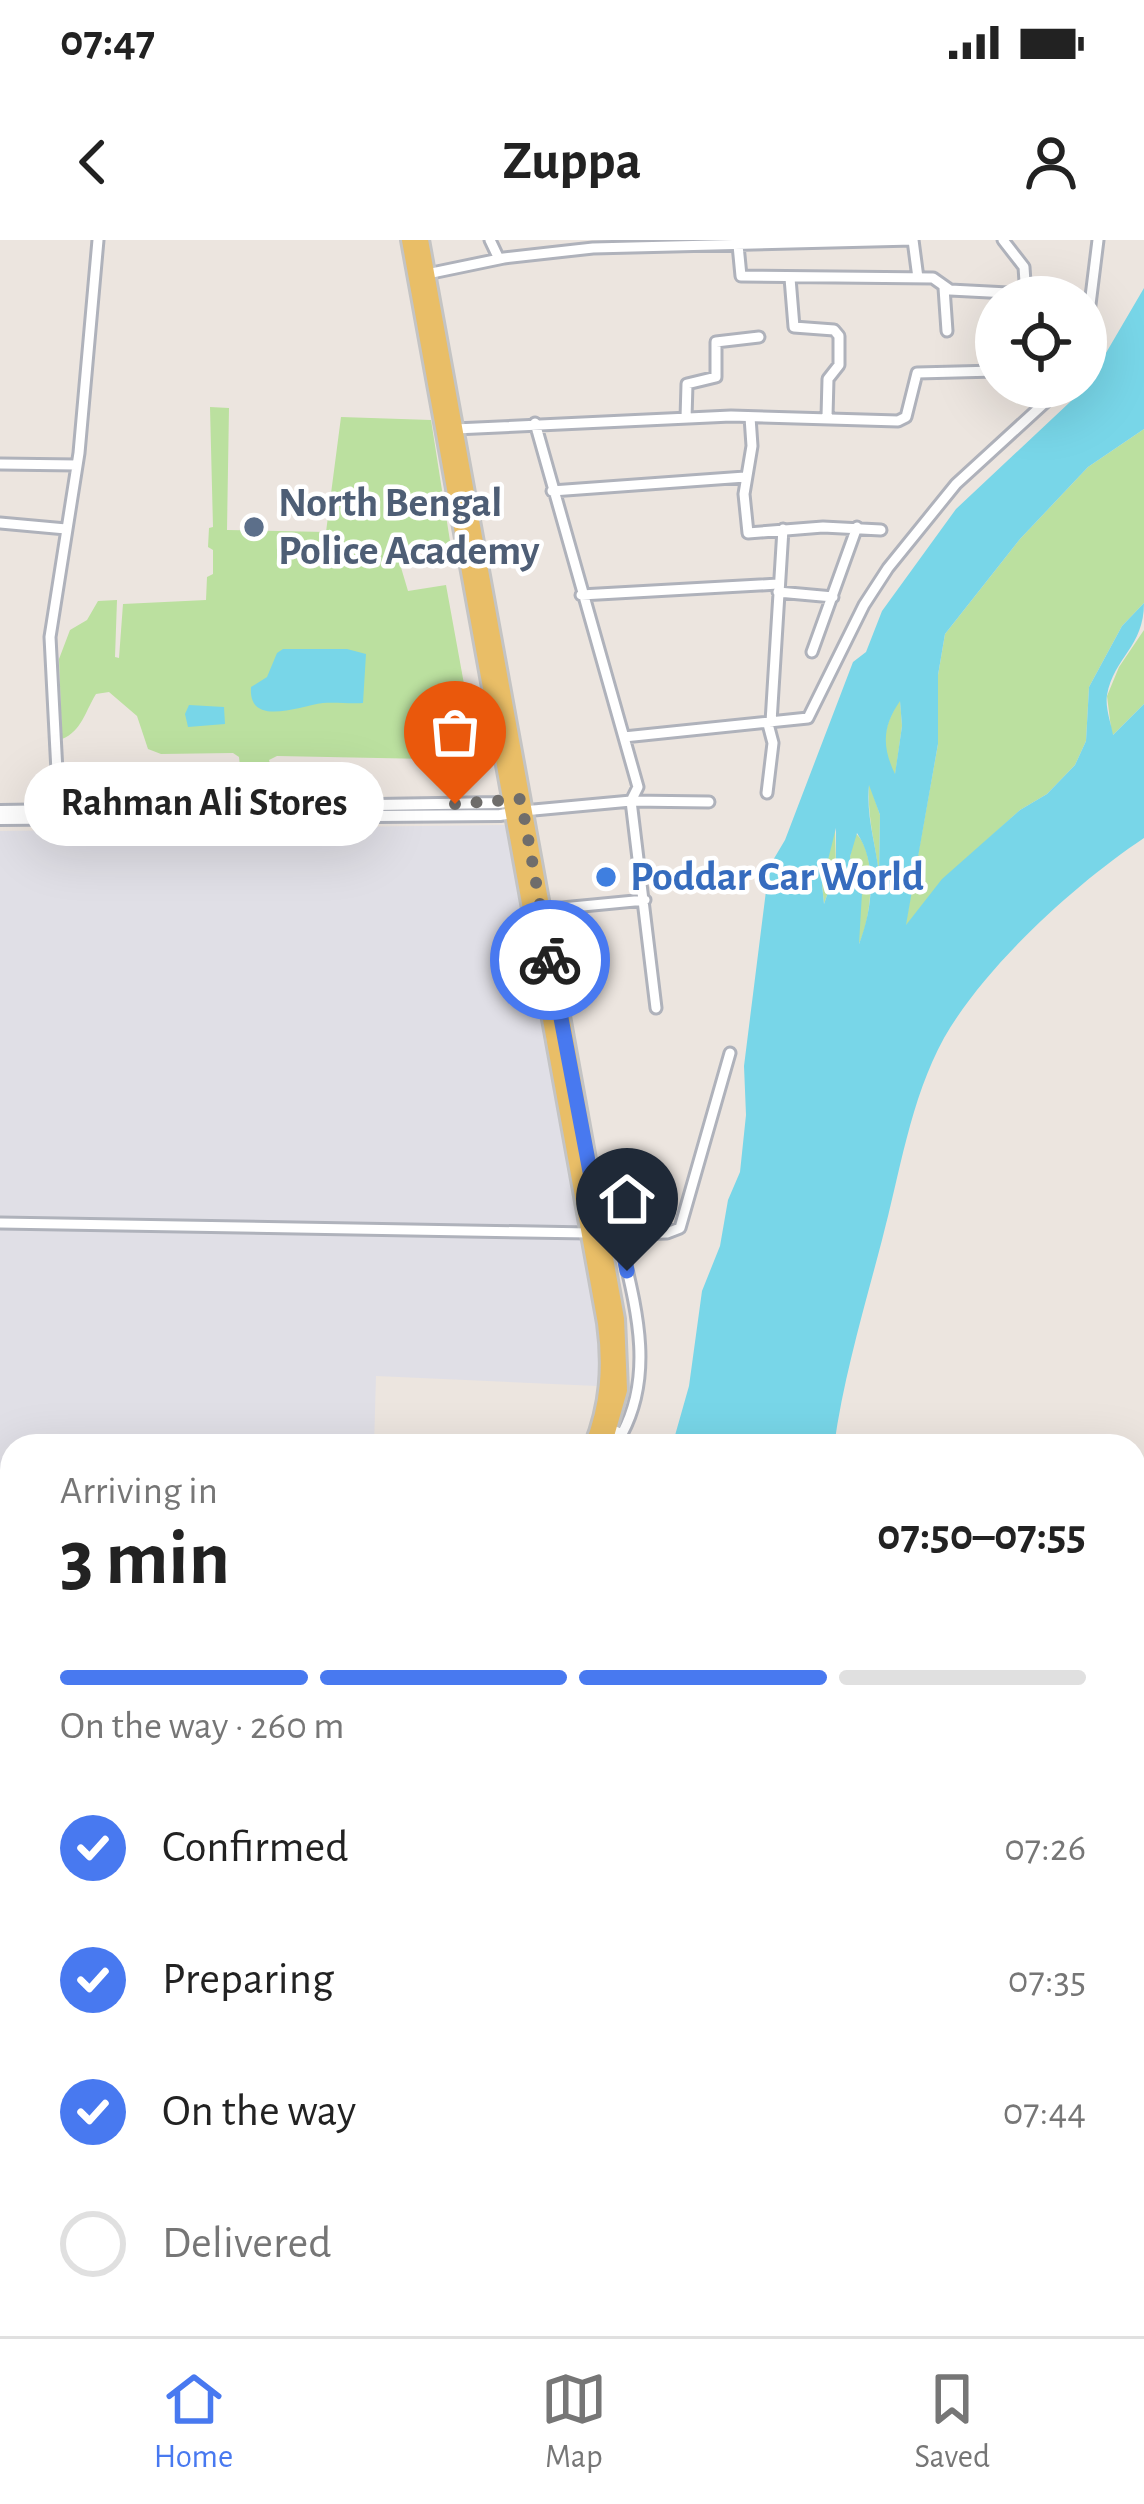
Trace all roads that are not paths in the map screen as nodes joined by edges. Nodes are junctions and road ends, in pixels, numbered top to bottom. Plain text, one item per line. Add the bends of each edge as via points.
1 (98, 240) edge
2 (409, 240) edge
3 (422, 240) edge
4 (490, 240) edge
5 (914, 240) edge
6 (1003, 240) edge
7 (1098, 240) edge
8 (738, 245) junction
9 (499, 259) junction
10 (427, 274) junction
11 (1025, 276) edge
12 (1094, 276) edge
13 (790, 278) junction
14 (918, 278) junction
15 (944, 288) junction
16 (975, 291) edge
17 (946, 332) dead end
18 (759, 337) dead end
19 (975, 371) edge
20 (1039, 408) edge
21 (827, 416) junction
22 (750, 417) junction
23 (686, 418) junction
24 (535, 423) junction
25 (455, 429) junction
26 (0, 464) edge
27 (77, 465) junction
28 (745, 477) junction
29 (552, 491) junction
30 (0, 523) edge
31 (857, 526) junction
32 (66, 529) junction
33 (783, 530) junction
34 (881, 530) dead end
35 (778, 588) junction
36 (580, 595) junction
37 (833, 597) junction
38 (812, 652) dead end
39 (769, 723) junction
40 (624, 736) junction
41 (767, 793) dead end
42 (631, 801) junction
43 (710, 802) dead end
44 (516, 806) junction
45 (58, 810) junction
46 (0, 815) edge
47 (645, 900) junction
48 (541, 910) junction
49 (656, 1008) dead end
50 (730, 1053) dead end
51 (0, 1223) edge
52 (596, 1234) junction
53 (620, 1234) junction
54 (604, 1430) junction
55 (600, 1434) edge
56 (604, 1434) edge

1 - 27 street
2 - 44 main road
3 - 10 main road
4 - 9 street
5 - 8 street
5 - 14 street
6 - 11 street
7 - 12 street
8 - 9 street
8 - 13 street via 741,276
9 - 10 street
10 - 25 main road
13 - 14 street
13 - 21 street via 794,327 839,336
14 - 15 street
15 - 16 street
15 - 17 street
18 - 23 street via 716,342 716,377 687,384
19 - 21 street via 916,373 898,421
20 - 39 street via 956,484 888,568 808,718
21 - 22 street
22 - 23 street
22 - 28 street
23 - 24 street
24 - 25 street
24 - 29 street
25 - 44 main road
26 - 27 street
27 - 32 street
28 - 29 street
28 - 33 street via 746,532
29 - 36 street
30 - 32 street
31 - 33 street
31 - 34 street
31 - 37 street
32 - 45 street via 50,637
33 - 35 street
35 - 36 street
35 - 37 street
35 - 39 street
36 - 40 street
37 - 38 street
39 - 40 street
39 - 41 street
40 - 42 street via 638,787
42 - 43 street
42 - 44 street
42 - 47 street
44 - 45 street
44 - 46 street
44 - 48 main road
44 - 52 main road
45 - 46 street
47 - 48 street
47 - 49 street
48 - 52 main road
50 - 53 street via 680,1228
51 - 52 street
52 - 53 street
52 - 54 main road via 608,1342
52 - 54 main road via 614,1264 627,1327 628,1371
53 - 54 street via 640,1369 622,1434
54 - 55 main road
54 - 56 main road

